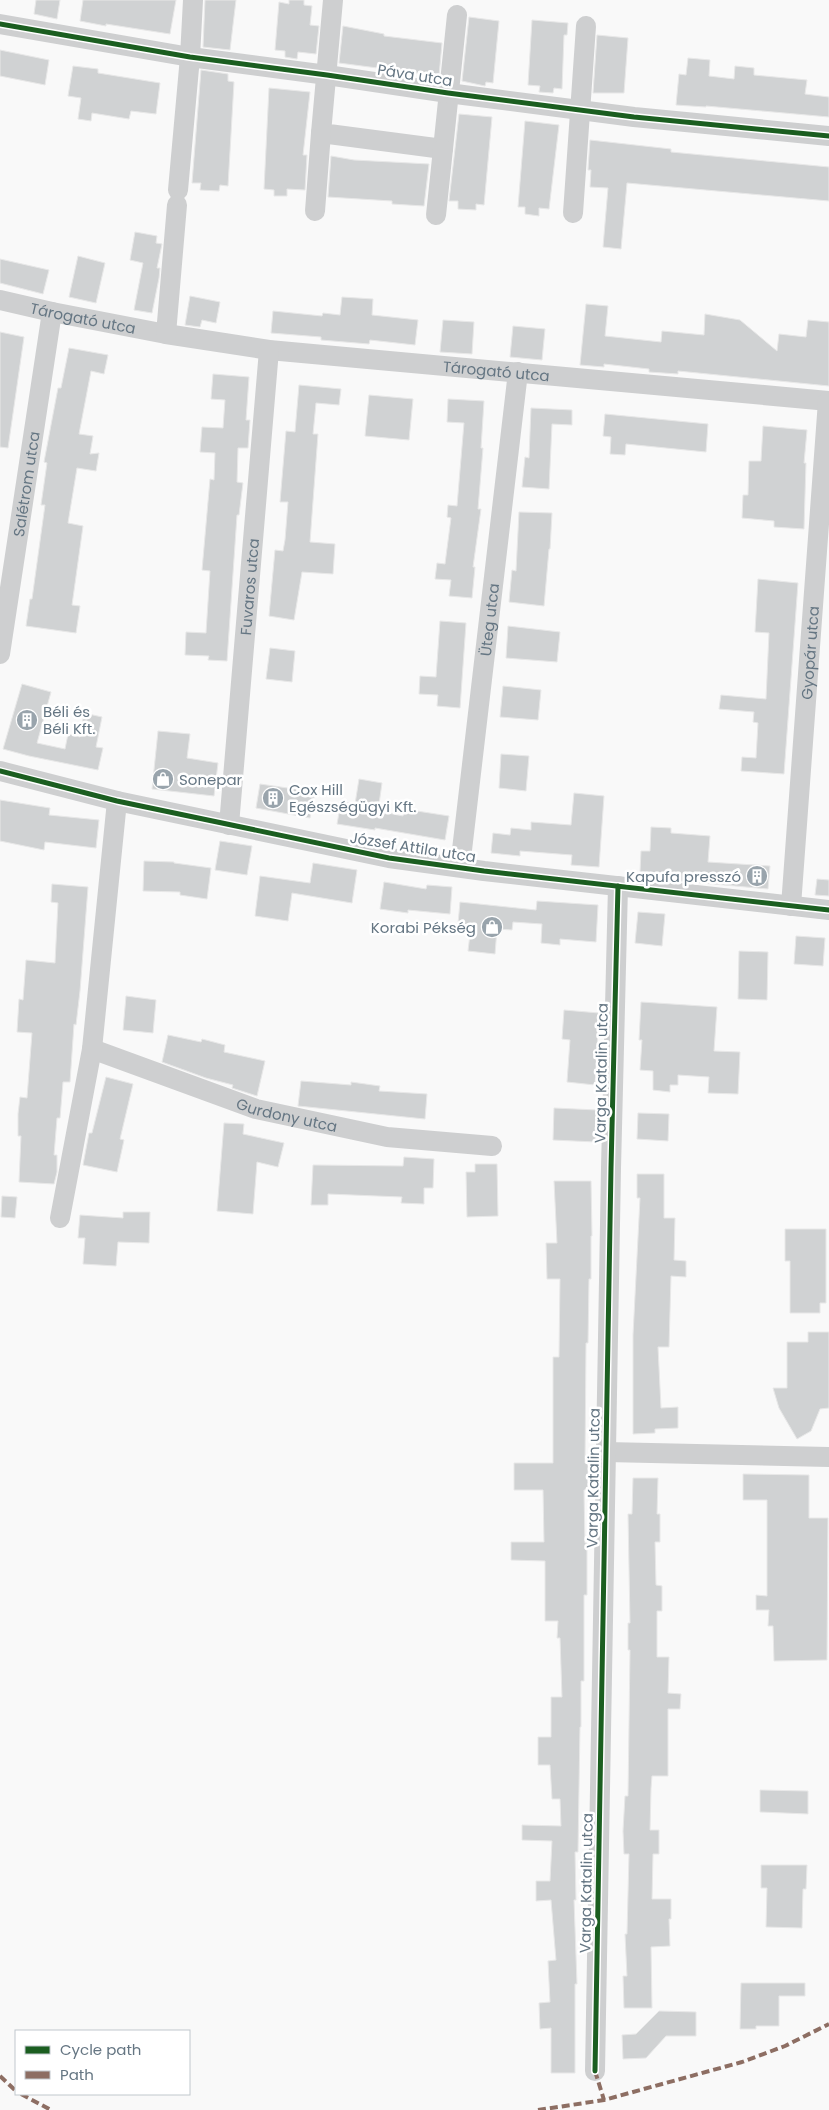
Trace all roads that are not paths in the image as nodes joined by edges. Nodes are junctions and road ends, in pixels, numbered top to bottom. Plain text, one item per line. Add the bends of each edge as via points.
1 (193, 0) edge
2 (333, 0) edge
3 (457, 15) dead end
4 (0, 24) edge
5 (586, 26) dead end
6 (190, 57) junction
7 (327, 75) junction
8 (448, 93) junction
9 (580, 110) junction
10 (321, 133) junction
11 (829, 136) edge
12 (443, 149) junction
13 (315, 211) dead end
14 (572, 213) dead end
15 (436, 215) dead end
16 (0, 300) edge
17 (52, 312) junction
18 (166, 334) junction
19 (269, 350) junction
20 (518, 372) junction
21 (829, 401) edge
22 (0, 654) edge
23 (0, 771) edge
24 (116, 801) junction
25 (229, 825) junction
26 (460, 867) junction
27 (618, 886) junction
28 (791, 906) junction
29 (829, 910) edge
30 (92, 1049) junction
31 (492, 1146) dead end
32 (60, 1218) dead end
33 (606, 1452) junction
34 (829, 1457) edge
35 (596, 2071) dead end

1 - 6 street
2 - 7 street
3 - 8 street, Páva utca
4 - 6 street, Páva utca
5 - 9 street
6 - 7 street, Páva utca
6 - 18 street
7 - 8 street, Páva utca
7 - 10 street
8 - 9 street, Páva utca
8 - 12 street, Páva utca
9 - 11 street, Páva utca
9 - 14 street
10 - 12 street
10 - 13 street
12 - 15 street, Páva utca
16 - 17 street, Tárogató utca
17 - 18 street, Tárogató utca
17 - 22 street, Salétrom utca
18 - 19 street, Tárogató utca
19 - 20 street, Tárogató utca
19 - 25 street, Fuvaros utca
20 - 21 street, Tárogató utca
20 - 26 street, Üteg utca
21 - 28 street, Gyopár utca
23 - 24 street, József Attila utca
24 - 25 street, József Attila utca
24 - 30 street
25 - 26 street, József Attila utca via 389,858
26 - 27 street, József Attila utca
27 - 28 street, József Attila utca
27 - 33 street, Varga Katalin utca
28 - 29 street, József Attila utca
30 - 31 street, Gurdony utca via 256,1108 387,1137
30 - 32 street
33 - 34 street
33 - 35 street, Varga Katalin utca

